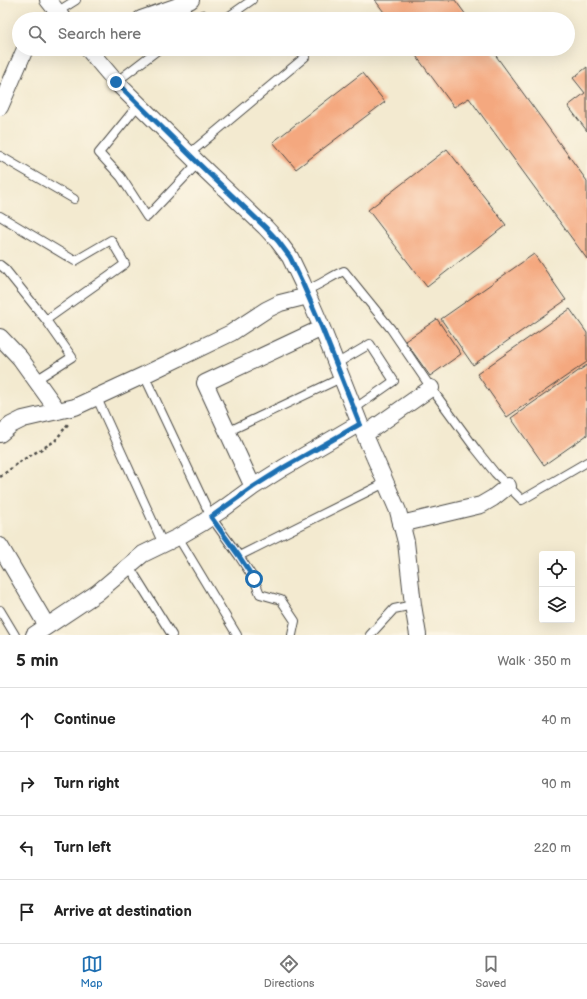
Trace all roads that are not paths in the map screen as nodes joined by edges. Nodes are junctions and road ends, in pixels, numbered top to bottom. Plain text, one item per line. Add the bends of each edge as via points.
1 (76, 0) edge
2 (192, 0) edge
3 (252, 0) edge
4 (58, 12) edge
5 (161, 12) edge
6 (235, 12) edge
7 (22, 56) edge
8 (94, 56) edge
9 (150, 56) edge
10 (305, 57) dead end
11 (116, 82) junction
12 (139, 104) junction
13 (0, 107) edge
14 (0, 156) edge
15 (193, 158) junction
16 (74, 199) dead end
17 (0, 216) edge
18 (0, 265) edge
19 (307, 293) junction
20 (46, 320) junction
21 (322, 328) junction
22 (0, 337) edge
23 (339, 371) junction
24 (144, 375) junction
25 (36, 380) junction
26 (431, 388) junction
27 (96, 396) junction
28 (354, 409) junction
29 (64, 415) junction
30 (362, 429) junction
31 (227, 432) junction
32 (0, 434) edge
33 (587, 462) edge
34 (385, 483) junction
35 (508, 486) junction
36 (253, 487) junction
37 (211, 517) junction
38 (401, 524) junction
39 (178, 537) junction
40 (163, 544) junction
41 (0, 546) edge
42 (239, 556) junction
43 (129, 566) junction
44 (413, 605) junction
45 (0, 610) edge
46 (47, 626) junction
47 (15, 635) edge
48 (34, 635) edge
49 (172, 635) edge
50 (237, 635) edge
51 (292, 635) edge
52 (370, 635) edge
53 (418, 635) edge

1 - 4 lane
2 - 5 street
3 - 6 lane
7 - 13 street
8 - 11 street
9 - 11 lane
10 - 15 lane
11 - 12 street
12 - 15 street
12 - 15 lane via 99,153 122,177 147,217
14 - 16 lane
15 - 19 street via 278,241 290,257
17 - 20 lane via 75,261 111,240 125,264
18 - 20 lane
19 - 21 street
19 - 24 street via 266,310 232,333
19 - 26 lane via 344,271 391,329
20 - 25 lane via 72,357
21 - 23 street
21 - 31 street via 205,383
22 - 25 street
23 - 28 street
23 - 28 lane via 370,344 394,381
23 - 31 lane
24 - 27 street
24 - 37 lane
25 - 29 street
26 - 30 street via 371,430
26 - 35 lane via 475,448
27 - 29 street
27 - 40 lane
28 - 30 street
29 - 32 street via 23,419
30 - 34 street
30 - 36 street via 290,464
31 - 36 street
33 - 35 lane via 522,500
34 - 38 street
34 - 42 lane
35 - 38 street via 481,505
36 - 37 street
37 - 39 street
37 - 42 lane
38 - 44 street via 406,542
39 - 40 street
39 - 50 lane
40 - 43 street via 143,554
41 - 46 street
42 - 51 lane via 254,579 260,594 281,600 295,621
43 - 46 street via 97,593
43 - 49 lane
44 - 52 lane via 394,609
44 - 53 street
45 - 47 lane
46 - 48 street

